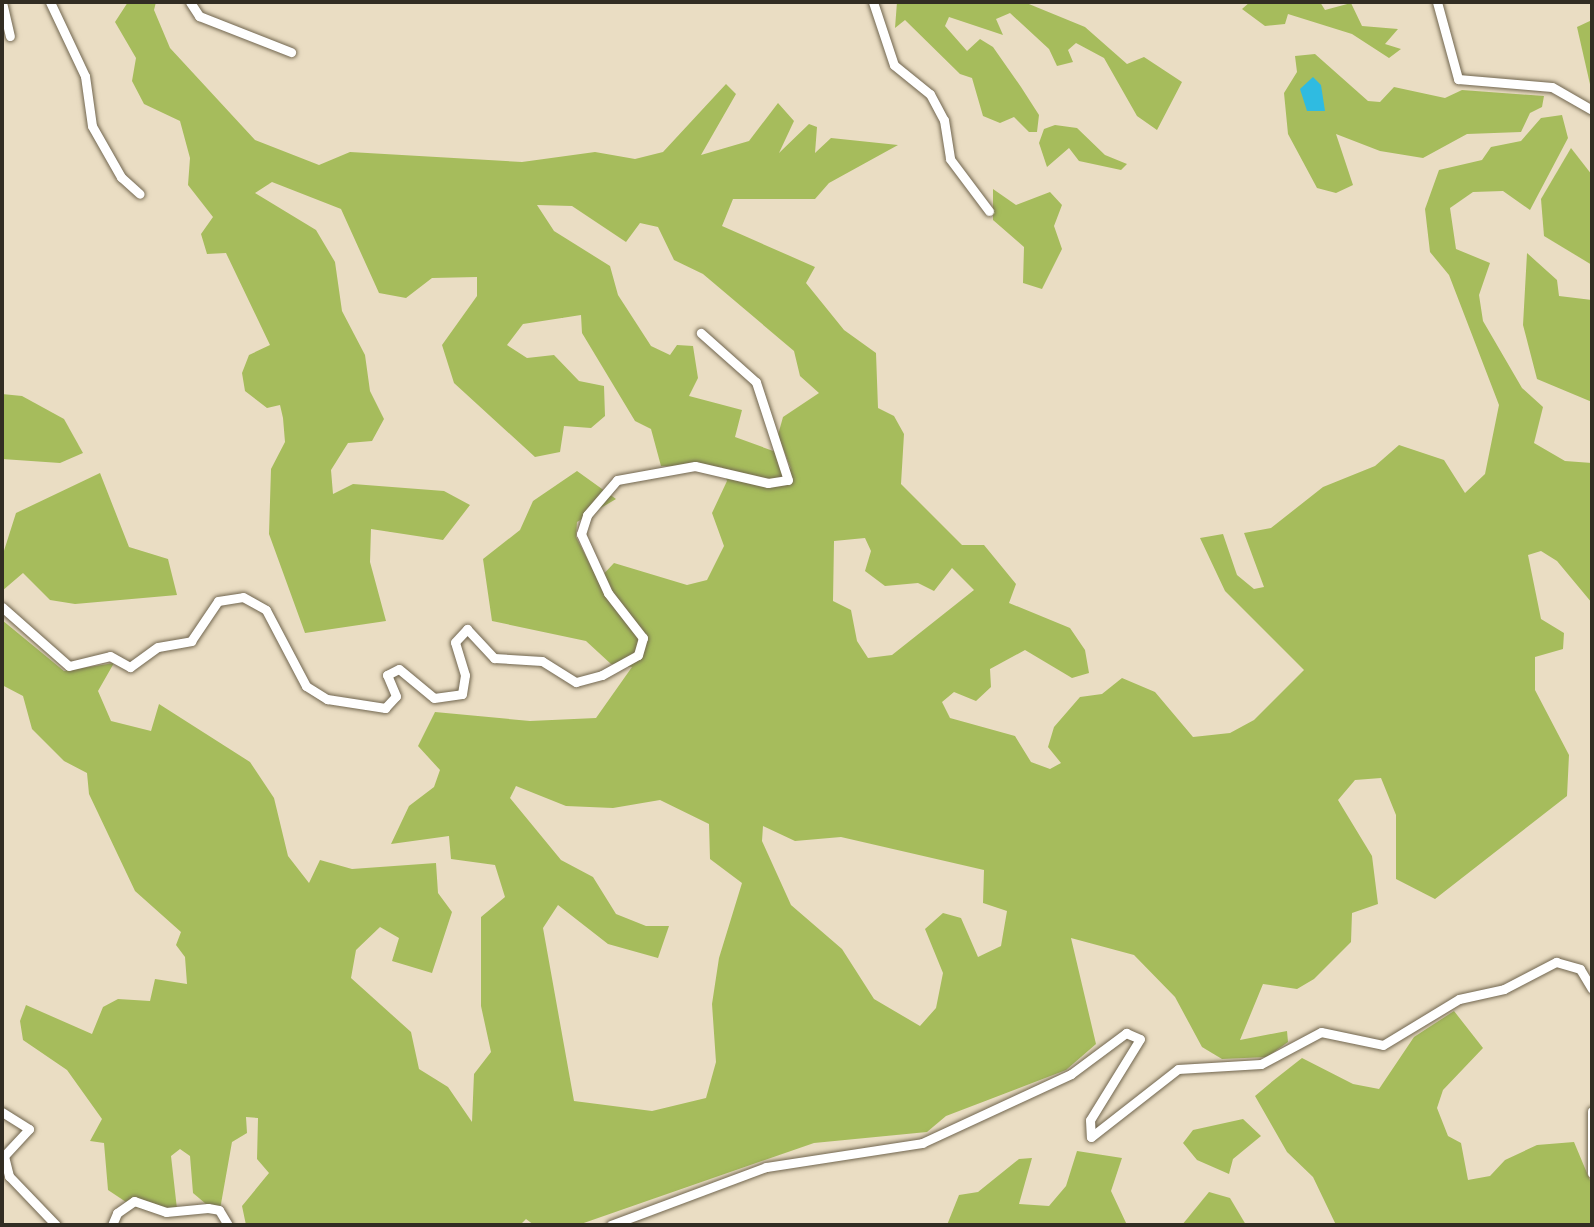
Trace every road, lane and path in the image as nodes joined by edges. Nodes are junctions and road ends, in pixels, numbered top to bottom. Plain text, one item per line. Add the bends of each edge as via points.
1 (2, 2) edge
2 (50, 2) edge
3 (190, 2) edge
4 (873, 2) edge
5 (1437, 2) edge
6 (10, 36) dead end
7 (291, 52) dead end
8 (1592, 110) edge
9 (140, 194) dead end
10 (989, 211) dead end
11 (701, 333) dead end
12 (2, 607) edge
13 (1592, 989) edge
14 (1592, 1111) edge
15 (2, 1112) edge
16 (1592, 1173) edge
17 (56, 1225) edge
18 (113, 1225) edge
19 (228, 1225) edge
20 (611, 1225) edge

1 - 6 street
2 - 9 street via 85,76 92,126 121,177
3 - 7 street via 198,16
4 - 10 street via 894,65 930,94 944,120 950,159
5 - 8 street via 1458,79 1552,87
11 - 12 street via 756,382 788,480 768,483 695,466 617,480 587,515 581,534 608,593 643,638 627,664 593,678 565,679 542,661 494,659 467,629 455,642 465,675 462,694 435,698 404,671 391,671 386,680 395,700 385,708 327,699 306,686 266,610 243,597 211,606 191,641 158,647 130,667 110,656 69,666
13 - 20 street via 1580,969 1556,962 1504,989 1448,1004 1383,1045 1321,1032 1261,1064 1178,1069 1091,1137 1090,1121 1140,1039 1126,1033 1071,1074 922,1143 766,1167
14 - 16 street
15 - 17 street via 29,1129 4,1156 9,1176
18 - 19 street via 117,1213 134,1201 166,1212 219,1210

